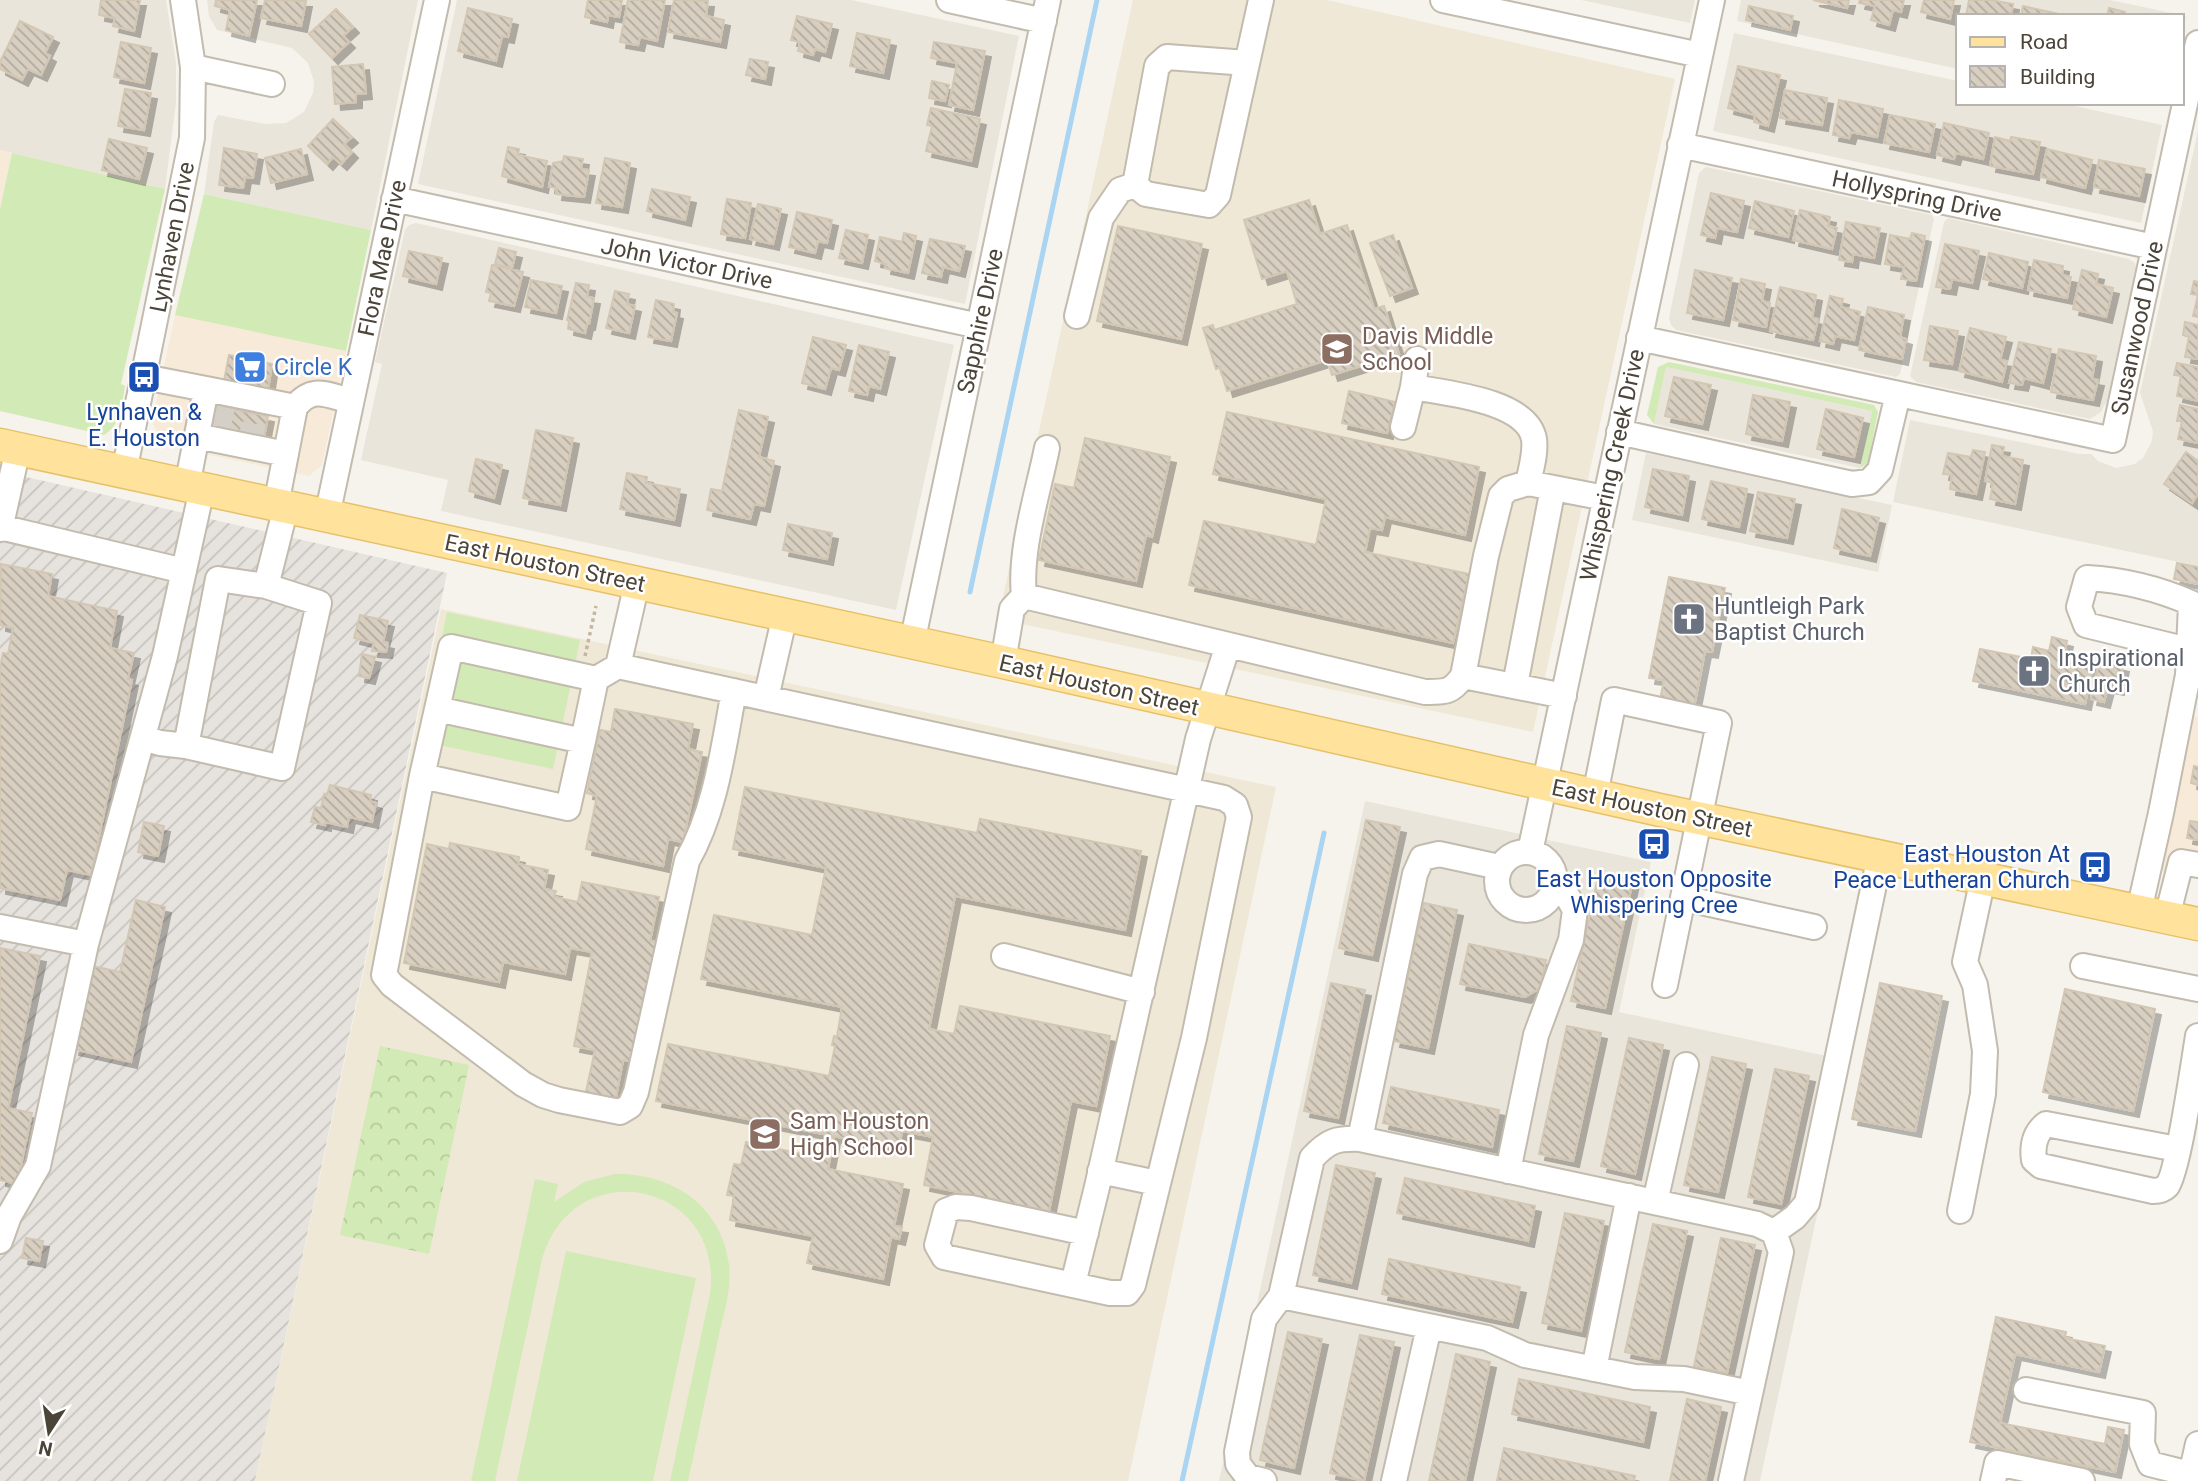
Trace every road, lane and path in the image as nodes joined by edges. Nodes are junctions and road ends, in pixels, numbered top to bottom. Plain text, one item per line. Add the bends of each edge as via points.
1 (183, 0) edge
2 (437, 0) edge
3 (949, 0) edge
4 (1261, 0) edge
5 (1443, 0) edge
6 (1712, 0) edge
7 (1046, 10) edge
8 (2198, 43) edge
9 (1700, 55) junction
10 (1247, 63) junction
11 (193, 66) junction
12 (272, 84) dead end
13 (1680, 145) junction
14 (1135, 185) junction
15 (394, 199) junction
16 (2154, 247) junction
17 (1077, 316) dead end
18 (979, 327) junction
19 (1639, 338) junction
20 (1417, 359) dead end
21 (144, 377) junction
22 (1412, 387) junction
23 (1898, 394) junction
24 (351, 401) junction
25 (295, 407) junction
26 (214, 415) junction
27 (262, 425) junction
28 (1403, 427) dead end
29 (1619, 432) junction
30 (9, 447) edge
31 (1047, 448) dead end
32 (286, 454) junction
33 (124, 472) junction
34 (1528, 483) junction
35 (194, 487) junction
36 (1553, 488) junction
37 (1605, 498) junction
38 (281, 506) junction
39 (327, 516) junction
40 (0, 528) edge
41 (184, 570) junction
42 (637, 583) junction
43 (266, 586) junction
44 (1024, 596) junction
45 (596, 607) dead end
46 (785, 615) junction
47 (912, 643) junction
48 (1228, 645) junction
49 (2188, 650) junction
50 (1003, 662) junction
51 (163, 666) junction
52 (618, 666) junction
53 (201, 670) junction
54 (589, 672) junction
55 (1463, 676) junction
56 (1515, 685) junction
57 (734, 691) junction
58 (1564, 696) junction
59 (766, 698) junction
60 (437, 709) junction
61 (1207, 710) junction
62 (143, 738) junction
63 (583, 741) junction
64 (186, 746) junction
65 (422, 776) junction
66 (1546, 784) junction
67 (1188, 790) junction
68 (1595, 795) junction
69 (1700, 818) junction
70 (1530, 852) junction
71 (1880, 856) junction
72 (2198, 865) edge
73 (1499, 867) junction
74 (1983, 878) junction
75 (1560, 890) junction
76 (1683, 898) junction
77 (2153, 914) junction
78 (2198, 924) edge
79 (0, 927) edge
80 (1814, 927) dead end
81 (86, 944) junction
82 (1004, 956) dead end
83 (2083, 966) dead end
84 (1665, 985) dead end
85 (2198, 989) edge
86 (1142, 992) junction
87 (2198, 1036) edge
88 (1686, 1065) dead end
89 (1360, 1139) junction
90 (2178, 1149) junction
91 (1100, 1171) junction
92 (1508, 1171) junction
93 (1157, 1183) junction
94 (1629, 1196) junction
95 (1655, 1202) junction
96 (1960, 1211) dead end
97 (1774, 1232) junction
98 (1086, 1233) junction
99 (0, 1241) edge
100 (1073, 1284) junction
101 (1281, 1296) junction
102 (1429, 1327) junction
103 (1594, 1369) junction
104 (2026, 1391) dead end
105 (1750, 1393) junction
106 (2196, 1460) edge
107 (1253, 1480) edge
108 (1394, 1481) edge
109 (1731, 1481) edge
110 (1993, 1481) edge
111 (2082, 1481) edge

1 - 11 street, Lynhaven Drive
2 - 15 street, Flora Mae Drive
3 - 7 street
4 - 10 street
5 - 9 street
6 - 9 street
7 - 18 street, Sapphire Drive
8 - 16 street, Susanwood Drive
9 - 13 street, Whispering Creek Drive
10 - 14 street via 1167,57 1157,66
10 - 14 street via 1218,195 1209,205 1146,194
11 - 12 street
11 - 21 street, Lynhaven Drive via 192,138
13 - 16 street, Hollyspring Drive
13 - 19 street, Whispering Creek Drive
14 - 17 street via 1120,190 1101,218
15 - 18 street, John Victor Drive
15 - 24 street, Flora Mae Drive
16 - 23 street, Susanwood Drive via 2113,440
18 - 47 street, Sapphire Drive
19 - 23 street, Susanwood Drive
19 - 29 street, Whispering Creek Drive
20 - 22 street
21 - 26 street
21 - 33 street, Lynhaven Drive
22 - 28 street
22 - 34 street via 1486,401 1523,420 1533,437
23 - 29 street via 1880,470 1869,482 1852,484
24 - 25 street via 314,393 305,395
24 - 39 street, Flora Mae Drive
25 - 27 street
25 - 32 street
26 - 27 street
26 - 27 street
26 - 35 street
27 - 32 street
29 - 37 street, Whispering Creek Drive
30 - 33 main road, East Houston Street
30 - 40 street
31 - 44 street via 1028,541
32 - 38 street
33 - 35 main road, East Houston Street
34 - 36 street
34 - 55 street via 1501,496
35 - 38 main road, East Houston Street
35 - 41 street
36 - 37 street
36 - 56 street
37 - 58 street, Whispering Creek Drive
38 - 39 main road, East Houston Street
38 - 43 street
39 - 42 main road, East Houston Street
40 - 41 street
41 - 51 street
42 - 46 main road, East Houston Street
42 - 52 street
43 - 53 street via 218,579
43 - 64 street via 319,603 282,768
44 - 48 street
44 - 50 street via 1013,609
45 - 54 path
46 - 47 main road, East Houston Street
46 - 59 street
47 - 50 main road, East Houston Street
48 - 55 street via 1425,692 1445,692
48 - 61 street
49 - 49 street via 2085,625 2079,607 2087,578 2165,592 2191,603
49 - 77 street
50 - 61 main road, East Houston Street
51 - 53 street
51 - 62 street
52 - 54 street
52 - 57 street
53 - 64 street
54 - 60 street via 451,647
54 - 63 street
55 - 56 street
56 - 58 street
57 - 59 street
57 - 65 street via 701,838 687,861 636,1092 630,1106 620,1112 559,1100 523,1084 421,1009 384,975
58 - 66 street, Whispering Creek Drive
59 - 67 street
60 - 63 street
60 - 65 street
61 - 66 main road, East Houston Street
61 - 67 street
62 - 64 street
62 - 81 street
63 - 65 street via 568,808
66 - 68 main road, East Houston Street
66 - 70 street, Whispering Creek Drive
67 - 86 street
67 - 93 street via 1224,798 1235,805 1239,817 1194,1038
68 - 69 main road, East Houston Street
68 - 69 street via 1614,700 1719,723
69 - 71 main road, East Houston Street
69 - 76 street
70 - 73 street via 1510,857
70 - 75 street via 1552,869
71 - 74 main road, East Houston Street
71 - 97 street via 1807,1203
72 - 77 street via 2181,862
73 - 75 street via 1499,894 1514,908 1535,910
73 - 89 street via 1439,853 1422,858
74 - 77 main road, East Houston Street
74 - 96 street via 1965,962 1975,985 1985,1051 1983,1094
75 - 92 street via 1575,911 1571,940 1536,1035
76 - 80 street
76 - 84 street
77 - 78 main road, East Houston Street
79 - 81 street
81 - 99 street via 37,1166
82 - 86 street
83 - 85 street
86 - 91 street
87 - 90 street
88 - 95 street
89 - 92 street
89 - 101 street via 1340,1138 1324,1145 1312,1158
90 - 90 street via 2046,1124 2039,1129 2033,1150 2034,1160 2041,1166 2160,1191 2171,1179
91 - 93 street
91 - 98 street
92 - 94 street
93 - 100 street via 1133,1285 1127,1293
94 - 95 street
94 - 103 street
95 - 97 street via 1757,1224
97 - 105 street via 1781,1252
98 - 100 street
98 - 100 street via 971,1208 946,1211 939,1231 937,1245 944,1257
101 - 102 street
101 - 107 street via 1264,1319 1237,1452 1238,1464
102 - 103 street via 1487,1338 1525,1355
102 - 108 street
103 - 105 street via 1684,1379
104 - 106 street via 2143,1413 2142,1444 2150,1464
105 - 109 street
110 - 111 street via 1997,1464

